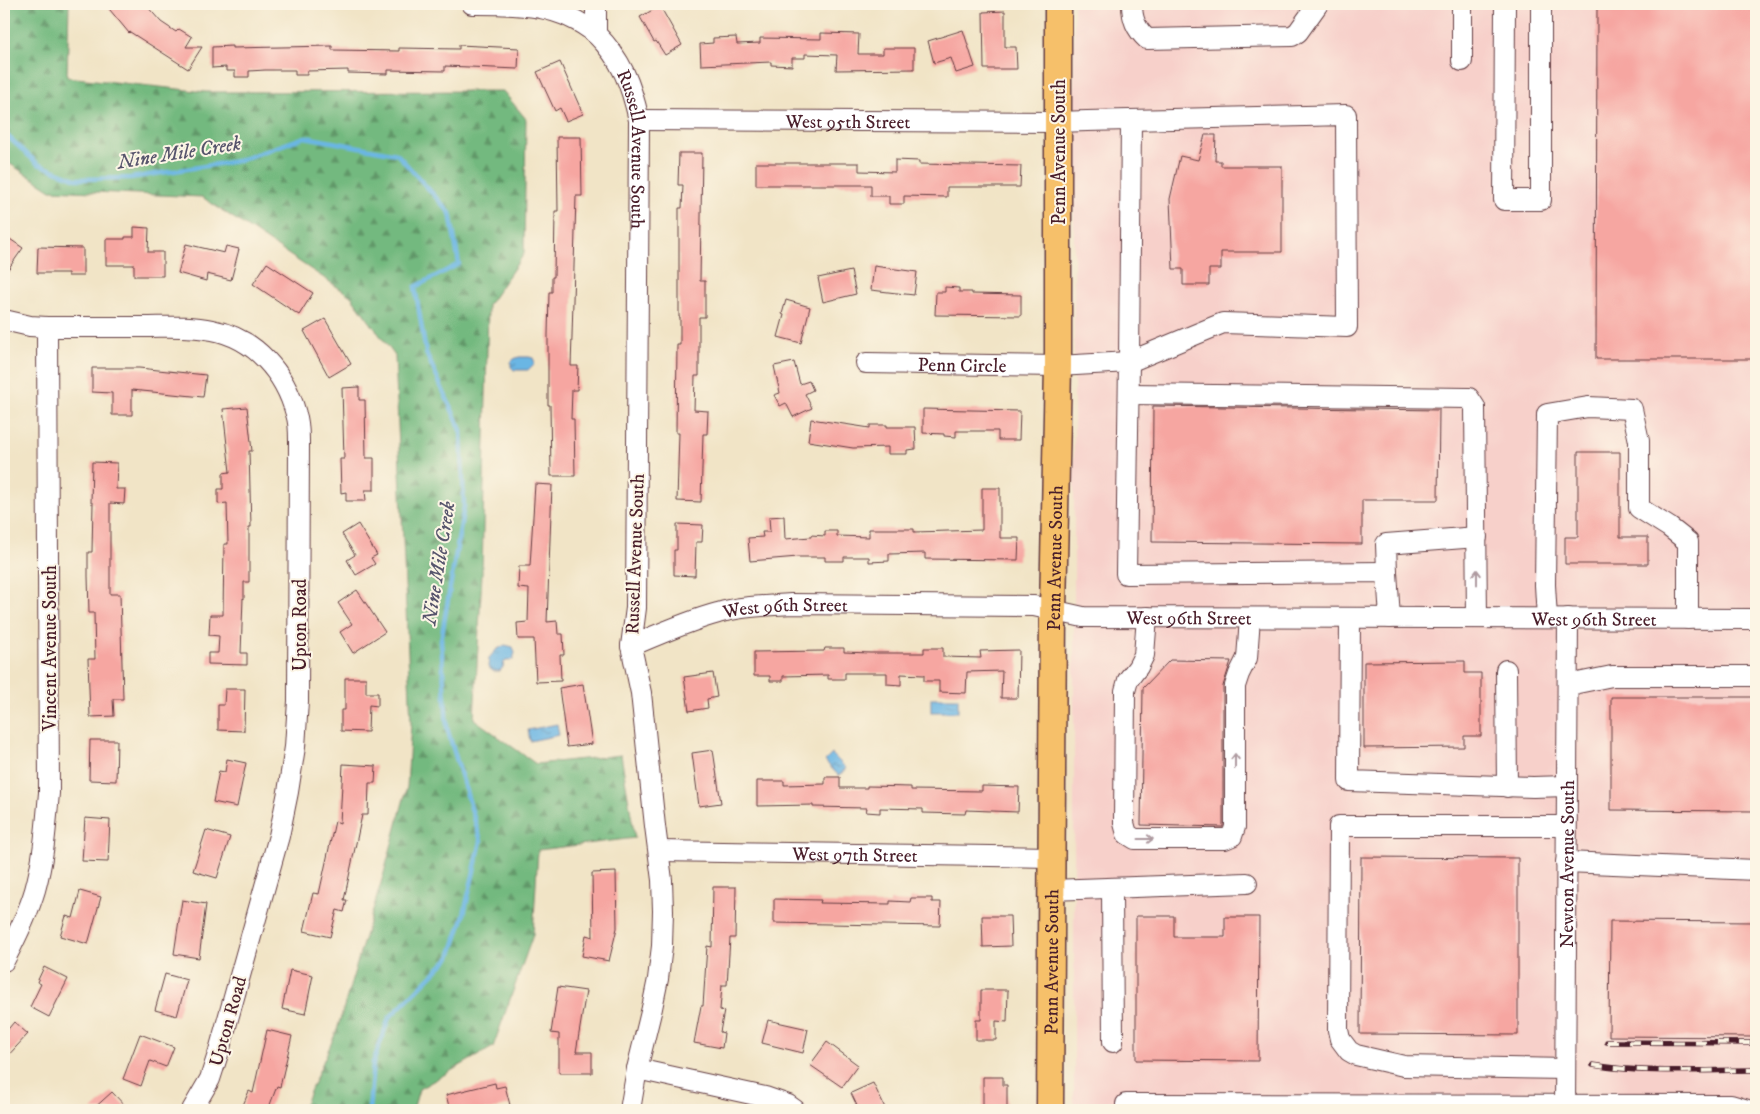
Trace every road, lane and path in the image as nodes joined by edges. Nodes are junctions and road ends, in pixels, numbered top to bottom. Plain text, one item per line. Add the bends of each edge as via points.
1 (472, 4) edge
2 (596, 4) edge
3 (1058, 4) edge
4 (1132, 4) edge
5 (1318, 4) edge
6 (1462, 4) edge
7 (1505, 4) edge
8 (1542, 4) edge
9 (596, 34) junction
10 (1462, 61) dead end
11 (638, 120) junction
12 (1131, 120) junction
13 (1058, 122) junction
14 (4, 320) edge
15 (47, 327) junction
16 (1129, 362) junction
17 (866, 363) dead end
18 (1058, 366) junction
19 (1129, 394) junction
20 (1477, 537) junction
21 (1387, 572) junction
22 (1053, 611) junction
23 (1147, 617) junction
24 (1250, 618) junction
25 (1350, 618) junction
26 (1390, 618) junction
27 (1478, 618) junction
28 (1547, 618) junction
29 (1568, 618) junction
30 (1688, 619) junction
31 (1756, 619) edge
32 (631, 646) junction
33 (1506, 670) dead end
34 (1756, 676) edge
35 (1568, 685) junction
36 (1507, 786) junction
37 (1567, 786) junction
38 (1566, 826) junction
39 (659, 851) junction
40 (1051, 857) junction
41 (1566, 862) junction
42 (1756, 870) edge
43 (1247, 883) dead end
44 (1112, 888) junction
45 (1051, 890) junction
46 (4, 961) edge
47 (1113, 1042) dead end
48 (636, 1069) junction
49 (1565, 1069) junction
50 (1367, 1107) edge
51 (1565, 1108) edge
52 (192, 1110) edge
53 (630, 1110) edge
54 (795, 1110) edge
55 (1050, 1110) edge
56 (1126, 1110) edge
57 (1748, 1110) edge

1 - 9 street via 540,7 565,15
2 - 9 street
3 - 13 main road, Penn Avenue South
4 - 5 street via 1138,31 1148,39 1292,36
6 - 10 street
7 - 8 street via 1504,200 1541,200
9 - 11 street, Russell Avenue South via 623,69 633,94
11 - 13 street, West 95th Street
11 - 32 street, Russell Avenue South via 636,608
12 - 13 street, West 95th Street
12 - 16 street
12 - 16 street, Penn Circle via 1346,115 1347,327 1222,323
13 - 18 main road, Penn Avenue South
14 - 15 street
15 - 46 street, Vincent Avenue South via 49,793 45,842 35,890
15 - 52 street, Upton Road via 186,327 212,330 236,338 258,351 276,370 297,415 300,440 296,747 279,836 219,1051 210,1079
16 - 18 street, Penn Circle
16 - 19 street
17 - 18 street, Penn Circle
18 - 22 main road, Penn Avenue South
19 - 20 street via 1469,398 1475,407
19 - 21 street via 1126,574
20 - 21 street via 1386,544
27 -> 20 street
21 - 26 street
22 - 23 street, West 96th Street via 1083,617
22 - 32 street, West 96th Street via 1034,606 754,606 718,612
22 - 40 main road, Penn Avenue South
23 - 24 street, West 96th Street
23 -> 24 street via 1144,655 1125,691 1124,824 1127,834 1135,838 1225,839 1232,836 1235,827 1235,686 1247,658
24 - 25 street, West 96th Street
25 - 26 street, West 96th Street
25 - 36 street via 1348,781
26 - 27 street, West 96th Street
27 - 28 street, West 96th Street
28 - 29 street, West 96th Street
28 - 30 street via 1547,414 1588,407 1632,409 1639,441 1639,508 1688,542
29 - 30 street, West 96th Street
29 - 35 street, Newton Avenue South
30 - 31 street, West 96th Street
32 - 39 street, Russell Avenue South via 641,693
33 - 36 street
34 - 35 street via 1612,676
35 - 37 street, Newton Avenue South
36 - 37 street
37 - 38 street, Newton Avenue South
38 - 41 street, Newton Avenue South
38 - 49 street via 1339,826 1338,1030 1344,1046 1356,1055 1404,1066
39 - 40 street, West 97th Street
39 - 48 street, Russell Avenue South via 662,946 652,1008
40 - 45 main road, Penn Avenue South
41 - 42 street
41 - 49 street, Newton Avenue South
43 - 44 street
44 - 45 street
44 - 47 street
45 - 55 main road, Penn Avenue South
48 - 53 street, Russell Avenue South
48 - 54 street via 765,1097
49 - 51 street, Newton Avenue South
50 - 51 street
50 - 56 street via 1126,1104
51 - 57 street via 1730,1105

